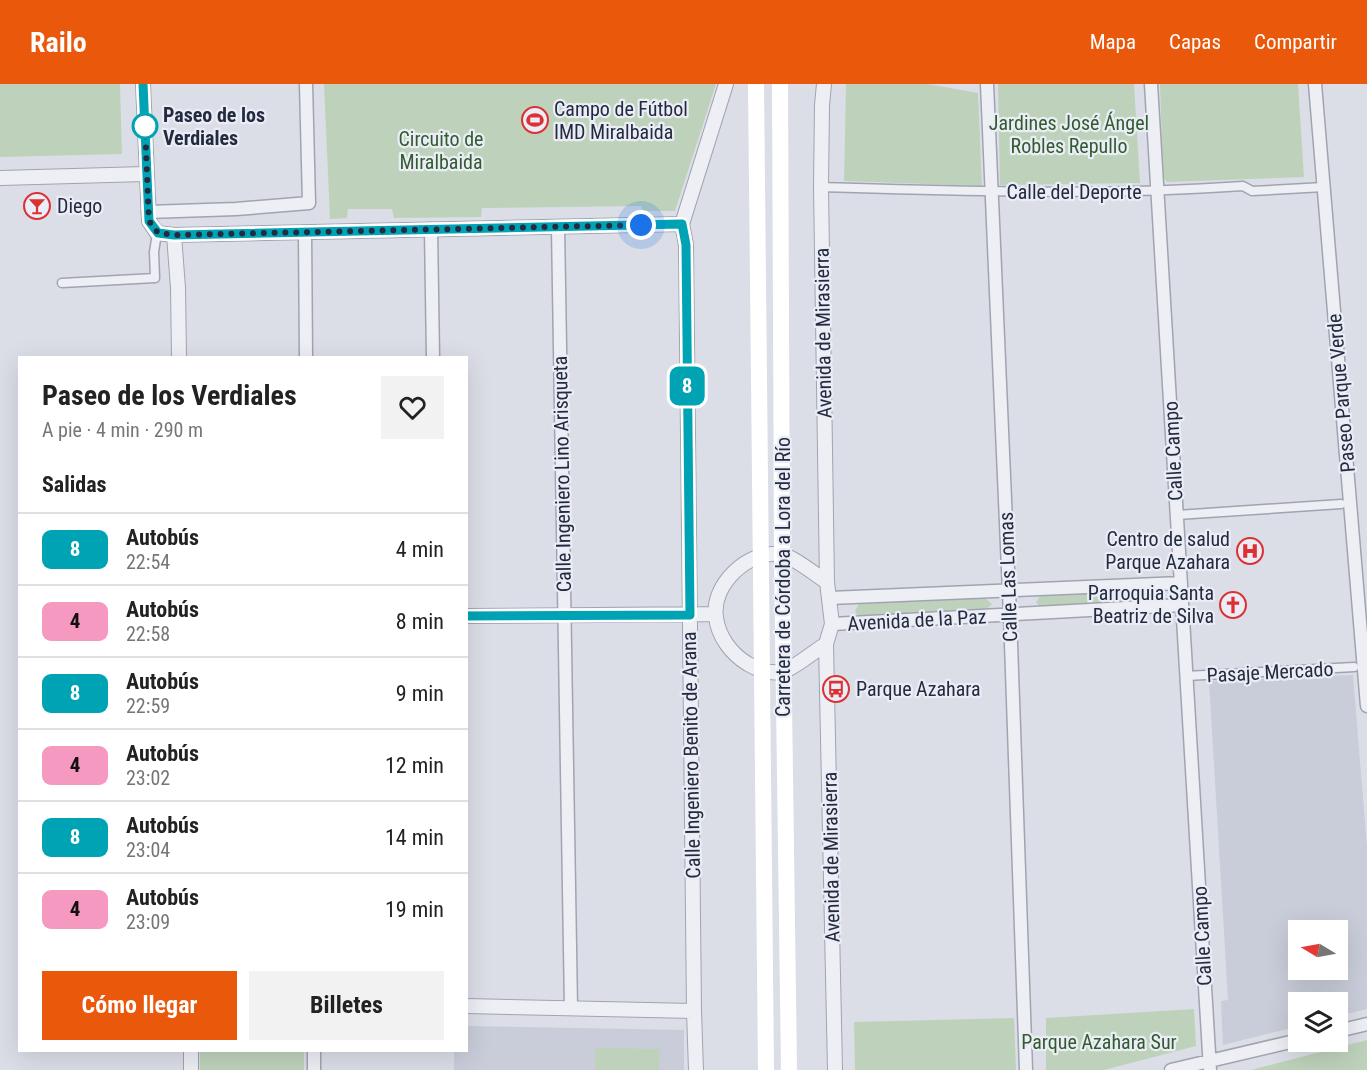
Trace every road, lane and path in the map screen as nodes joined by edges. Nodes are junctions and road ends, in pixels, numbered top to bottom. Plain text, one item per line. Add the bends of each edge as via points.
1 (143, 84) edge
2 (306, 84) edge
3 (726, 84) edge
4 (756, 84) edge
5 (780, 84) edge
6 (824, 84) edge
7 (987, 84) edge
8 (1151, 84) edge
9 (1315, 84) edge
10 (146, 174) junction
11 (0, 178) edge
12 (821, 187) junction
13 (1324, 188) junction
14 (992, 192) junction
15 (1157, 192) junction
16 (148, 212) junction
17 (682, 224) junction
18 (558, 227) junction
19 (430, 229) junction
20 (305, 232) junction
21 (158, 233) junction
22 (174, 235) junction
23 (62, 284) dead end
24 (178, 356) edge
25 (306, 356) edge
26 (433, 356) edge
27 (1341, 504) dead end
28 (1177, 515) junction
29 (760, 554) junction
30 (782, 554) junction
31 (827, 582) junction
32 (1181, 583) junction
33 (1009, 590) junction
34 (830, 598) junction
35 (1182, 605) junction
36 (715, 614) junction
37 (690, 615) junction
38 (1010, 615) junction
39 (468, 616) edge
40 (564, 616) junction
41 (832, 624) junction
42 (826, 644) junction
43 (1354, 667) dead end
44 (761, 671) junction
45 (783, 671) junction
46 (1186, 676) junction
47 (1367, 706) edge
48 (468, 1006) edge
49 (571, 1008) junction
50 (694, 1011) junction
51 (1367, 1024) edge
52 (1348, 1028) edge
53 (1288, 1043) edge
54 (191, 1052) edge
55 (314, 1052) edge
56 (1210, 1065) edge
57 (191, 1070) edge
58 (314, 1070) edge
59 (696, 1070) edge
60 (766, 1070) edge
61 (789, 1070) edge
62 (835, 1070) edge
63 (1026, 1070) edge
64 (1170, 1070) edge

1 - 10 street
2 - 16 street via 309,203
3 - 17 street
4 - 29 main road, Carretera de Córdoba a Lora del Río
5 - 30 main road, Carretera de Córdoba a Lora del Río
6 - 12 street, Avenida de Mirasierra
7 - 14 street, Calle Las Lomas
8 - 15 street, Calle Campo
9 - 13 street, Paseo Parque Verde
10 - 11 street
10 - 16 street
12 - 14 street, Calle del Deporte
12 - 31 street, Avenida de Mirasierra
13 - 15 street, Calle del Deporte via 1252,191 1243,186
13 - 47 street, Paseo Parque Verde
14 - 15 street, Calle del Deporte
14 - 33 street, Calle Las Lomas
15 - 28 street, Calle Campo
16 - 21 street
17 - 18 street
17 - 37 street, Calle Ingeniero Benito de Arana via 686,245
18 - 19 street
18 - 40 street, Calle Ingeniero Lino Arisqueta
19 - 20 street
19 - 26 street
20 - 22 street
20 - 25 street
21 - 22 street
21 - 23 street via 155,278
22 - 24 street
27 - 28 street
28 - 32 street, Calle Campo
29 - 30 street
29 - 36 street via 738,566 720,593
29 - 44 main road, Carretera de Córdoba a Lora del Río
30 - 31 street
30 - 45 main road, Carretera de Córdoba a Lora del Río
31 - 34 street, Avenida de Mirasierra
32 - 33 street, Avenida de la Paz
32 - 35 street, Calle Campo
33 - 34 street, Avenida de la Paz
33 - 38 street, Calle Las Lomas
34 - 41 street, Avenida de Mirasierra
35 - 38 street, Avenida de la Paz
35 - 46 street, Calle Campo
36 - 37 street
36 - 44 street via 721,636 739,659
37 - 40 street
37 - 50 street, Calle Ingeniero Benito de Arana
38 - 41 street, Avenida de la Paz
38 - 63 street, Calle Las Lomas
39 - 40 street
40 - 49 street, Calle Ingeniero Lino Arisqueta
41 - 42 street, Avenida de Mirasierra
42 - 45 street
42 - 62 street, Avenida de Mirasierra
43 - 46 street, Pasaje Mercado
44 - 45 street
44 - 60 main road, Carretera de Córdoba a Lora del Río
45 - 61 main road, Carretera de Córdoba a Lora del Río
46 - 56 street, Calle Campo
48 - 49 street
49 - 50 street
50 - 59 street, Calle Ingeniero Benito de Arana
51 - 52 street
53 - 56 street
54 - 57 street
55 - 58 street
56 - 64 street

